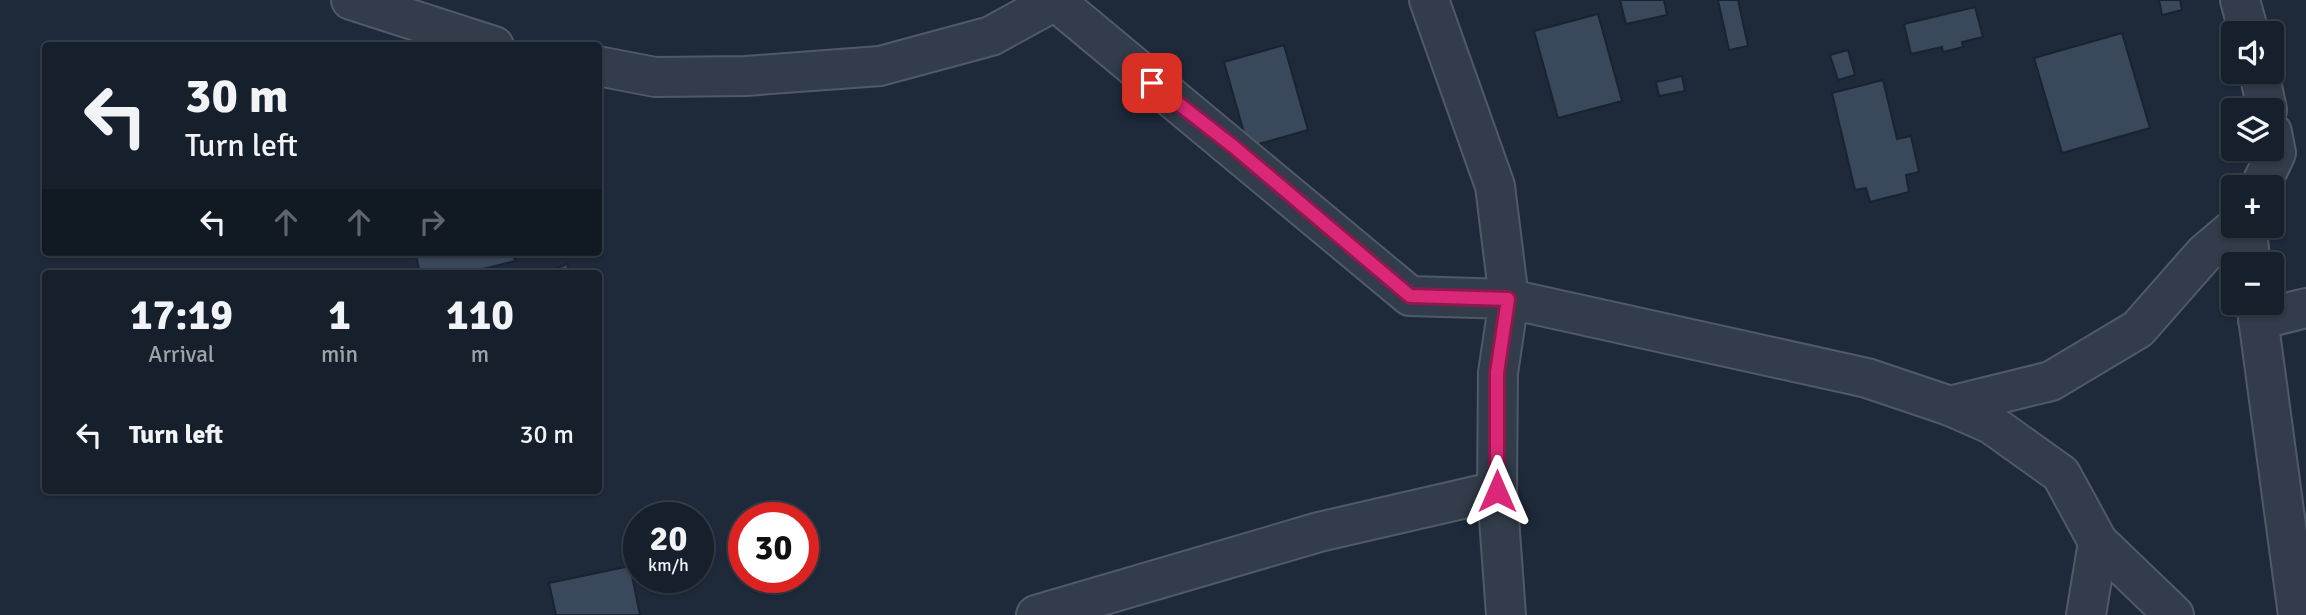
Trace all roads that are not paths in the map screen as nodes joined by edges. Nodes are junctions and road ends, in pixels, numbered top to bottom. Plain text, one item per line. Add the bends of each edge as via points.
1 (351, 0) edge
2 (1429, 0) edge
3 (2240, 0) edge
4 (1054, 1) edge
5 (2246, 21) edge
6 (482, 42) edge
7 (602, 67) edge
8 (2223, 238) edge
9 (1508, 299) junction
10 (2306, 308) edge
11 (2284, 309) edge
12 (2258, 315) edge
13 (1950, 406) junction
14 (1497, 491) junction
15 (2098, 542) junction
16 (1036, 615) edge
17 (1506, 615) edge
18 (2086, 615) edge
19 (2174, 615) edge
20 (2298, 615) edge

1 - 6 street
2 - 9 street via 1496,186
3 - 5 street
4 - 7 street via 991,36 880,66 656,77
4 - 9 street via 1410,296
8 - 13 street via 2138,328 2052,381
9 - 13 street via 1867,378
9 - 14 street via 1497,373
10 - 11 street
12 - 20 street
13 - 15 street via 1991,424 2061,474
14 - 16 street via 1318,533
14 - 17 street
15 - 18 street
15 - 19 street

